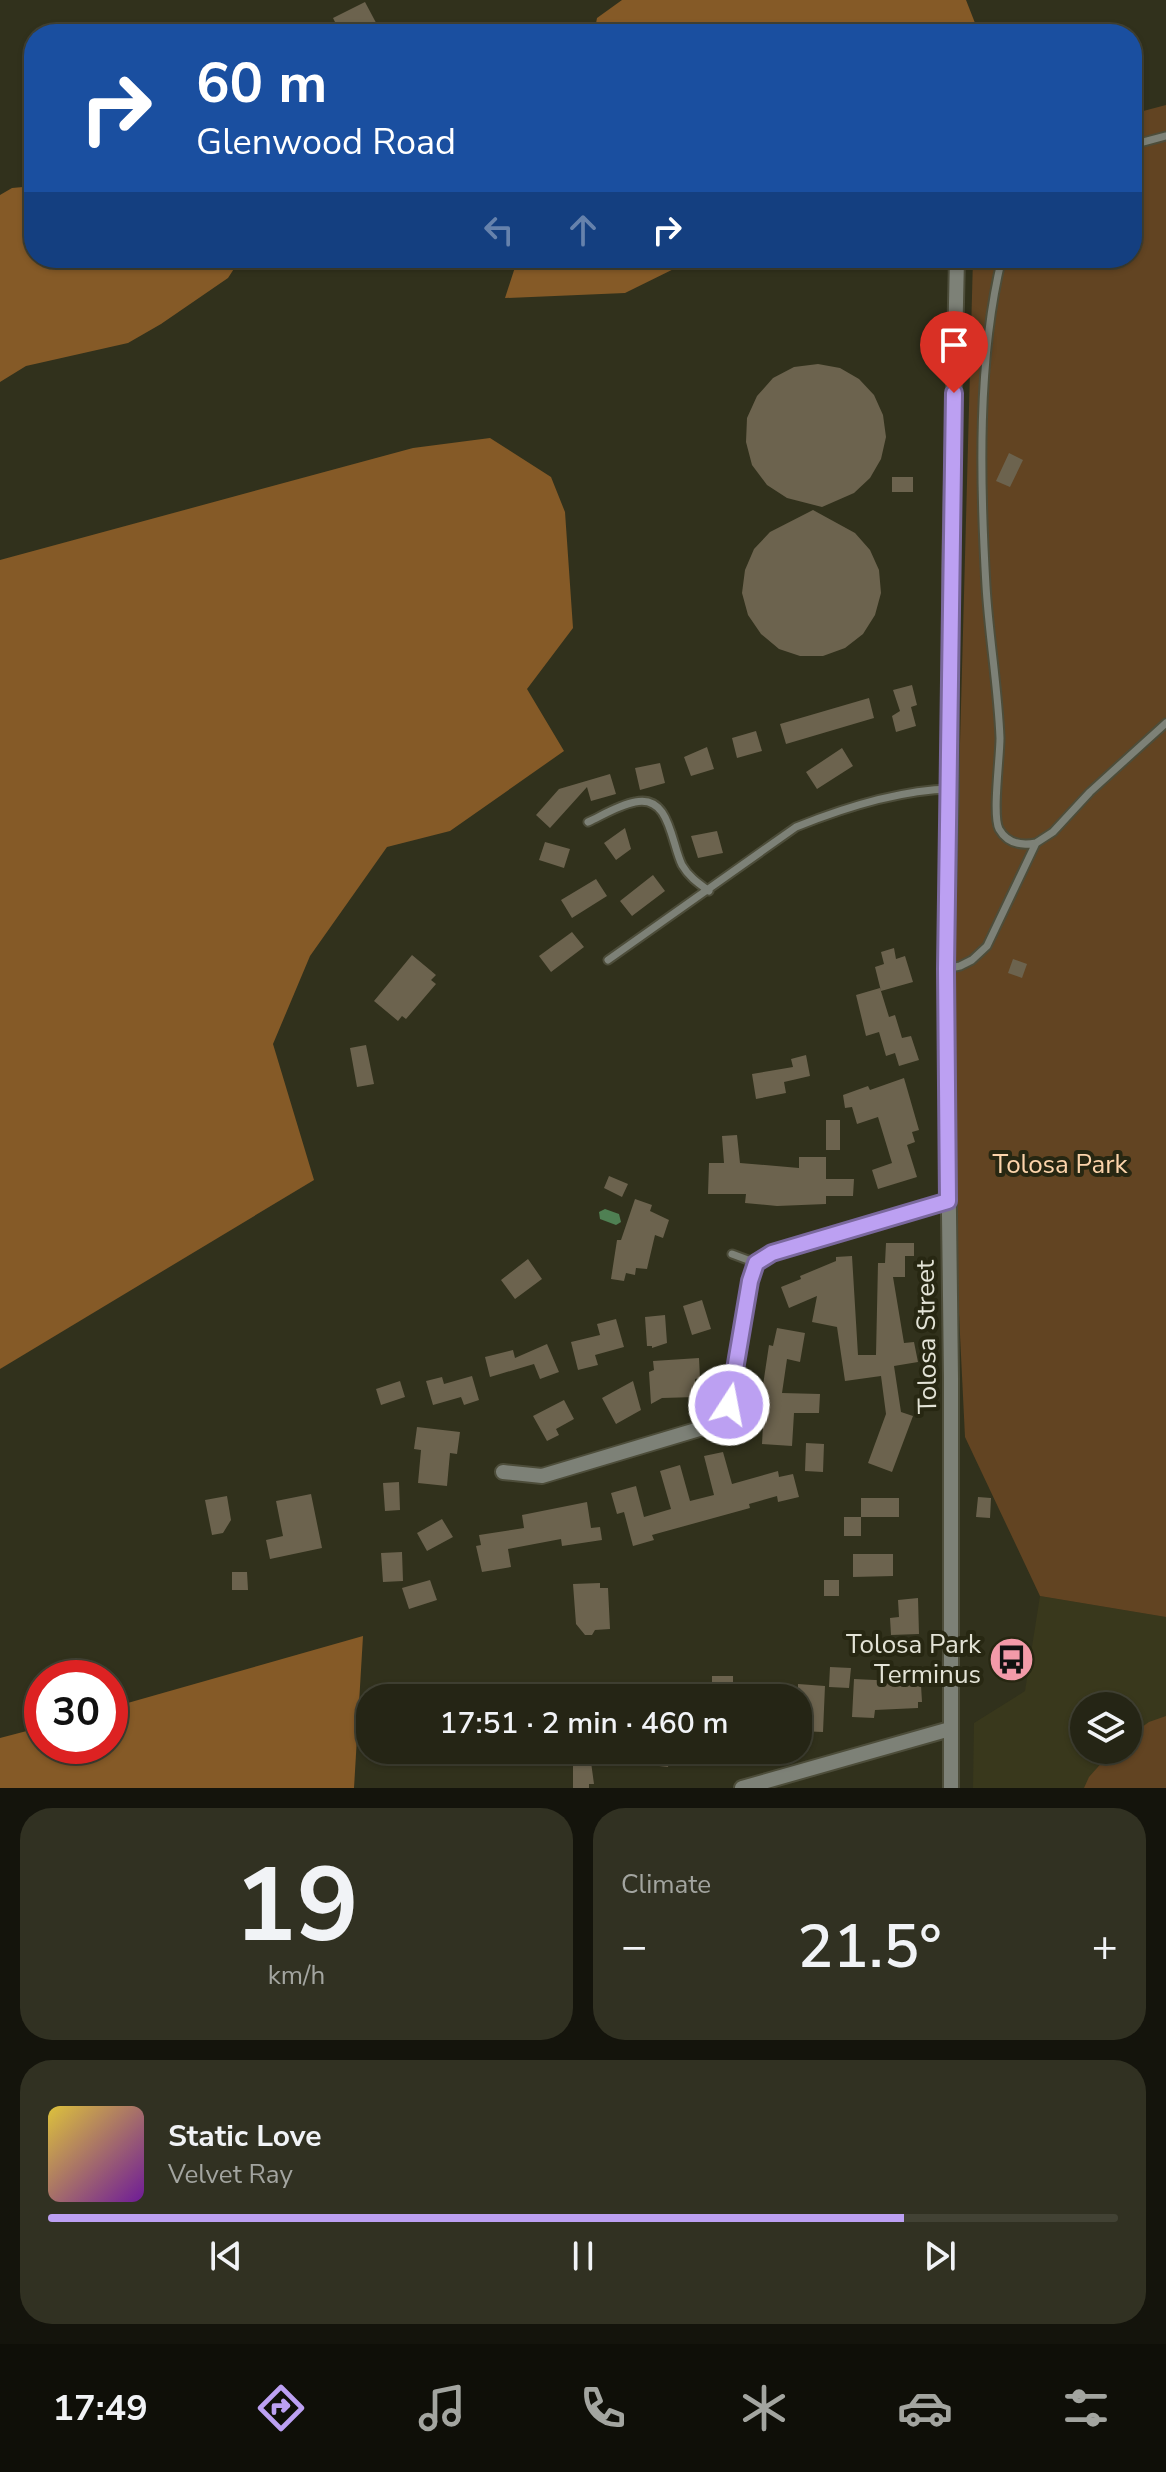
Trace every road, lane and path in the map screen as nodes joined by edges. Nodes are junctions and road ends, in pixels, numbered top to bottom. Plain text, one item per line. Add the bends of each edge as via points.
1 (1166, 136) edge
2 (1142, 142) edge
3 (957, 268) edge
4 (1000, 268) edge
5 (1166, 723) edge
6 (951, 789) junction
7 (588, 822) dead end
8 (1036, 843) junction
9 (709, 891) junction
10 (608, 960) dead end
11 (946, 969) junction
12 (948, 1201) junction
13 (732, 1254) dead end
14 (756, 1263) junction
15 (503, 1472) dead end
16 (950, 1729) junction
17 (742, 1788) edge
18 (951, 1788) edge

1 - 2 lane
3 - 6 street, Tolosa Street
4 - 8 lane via 989,337 982,465 986,587 1000,737 996,812 1006,837 1020,844
5 - 8 lane
6 - 9 lane via 882,800 796,827
6 - 11 street, Tolosa Street
7 - 9 lane via 634,802 654,804 666,817 683,867
8 - 11 lane via 987,946 972,960
9 - 10 lane
11 - 12 street, Tolosa Street
12 - 14 street via 772,1253
12 - 16 street, Tolosa Street
13 - 14 lane
14 - 15 street via 732,1393 716,1421 542,1476
16 - 17 street
16 - 18 street, Tolosa Street

